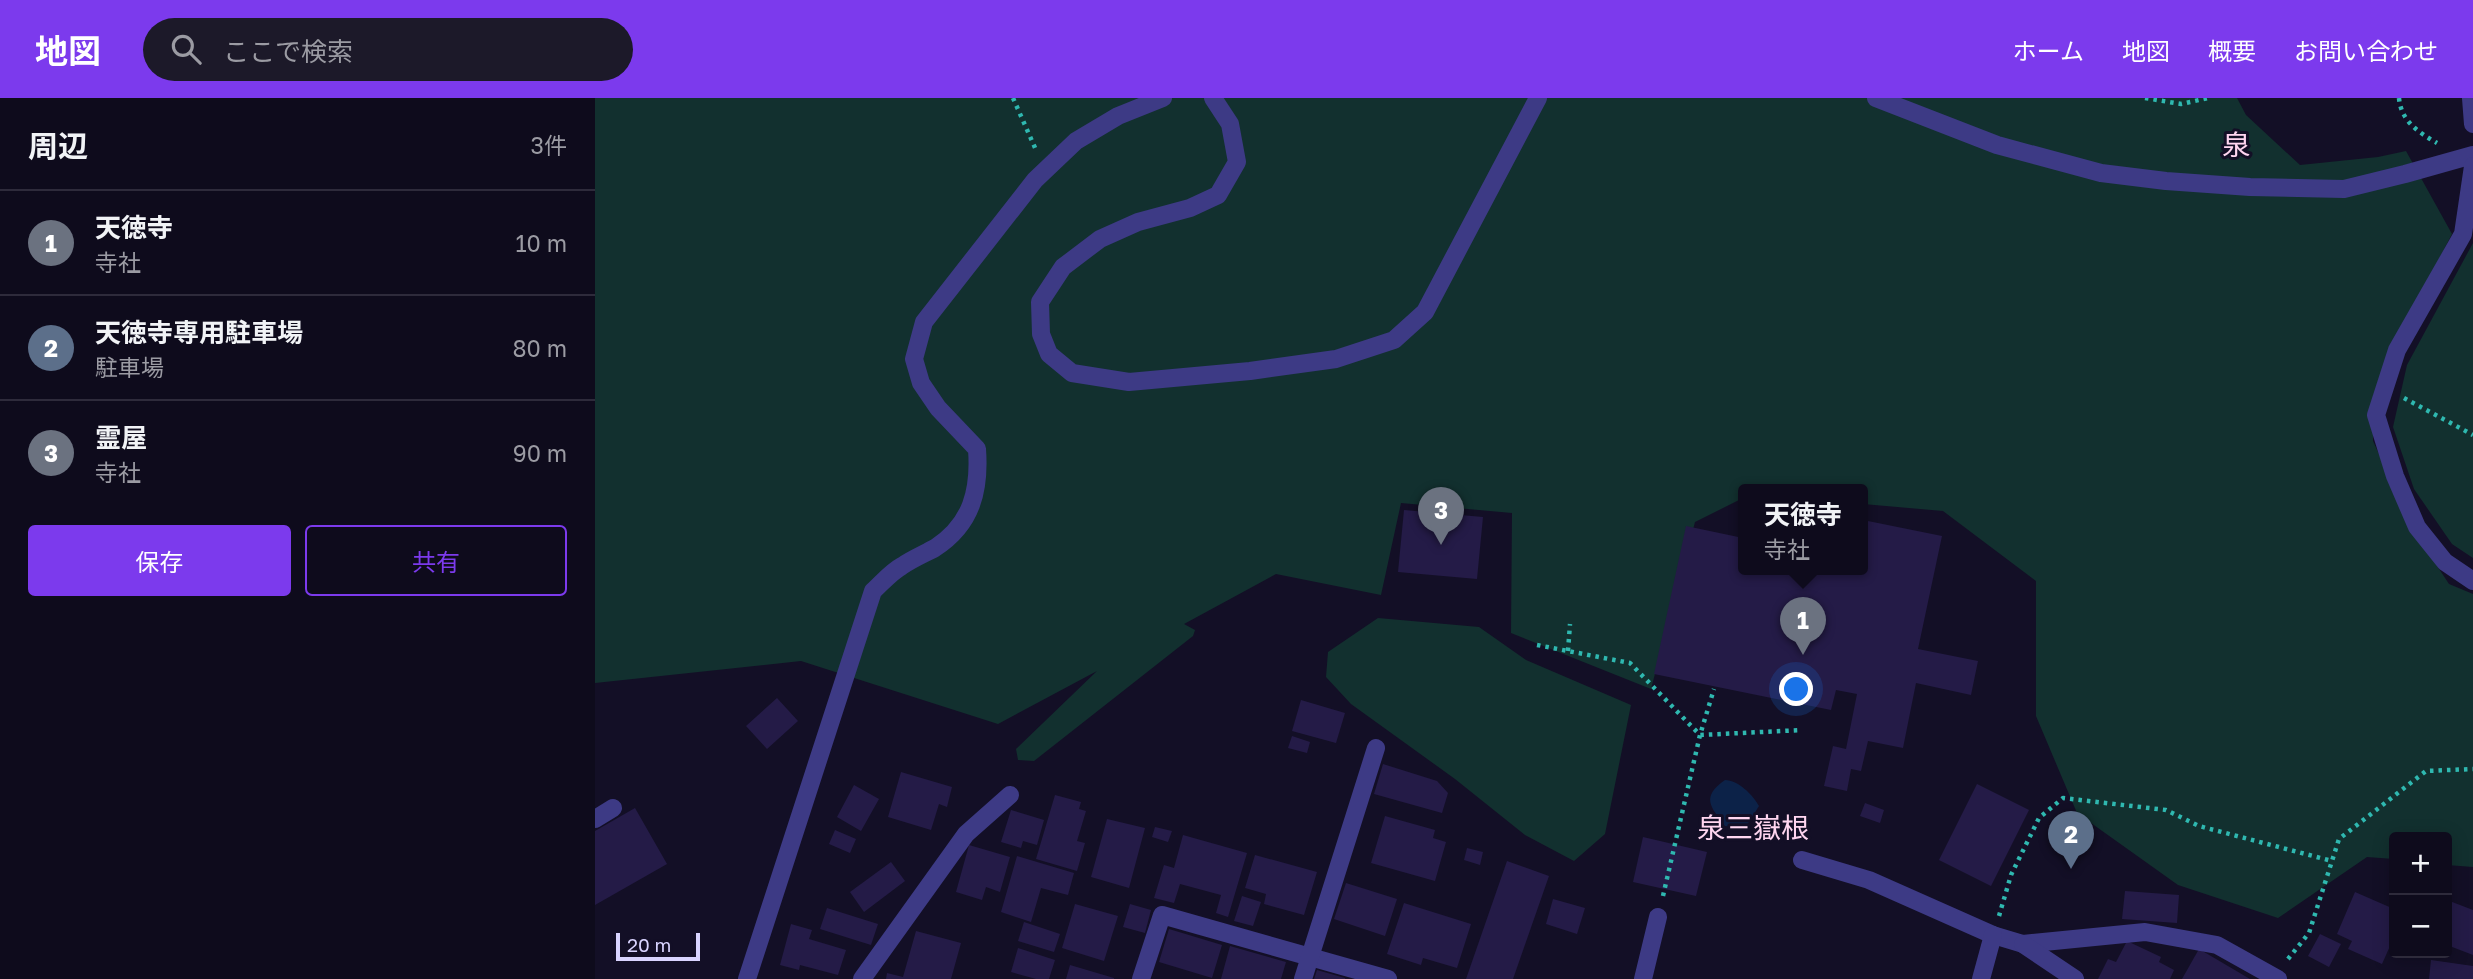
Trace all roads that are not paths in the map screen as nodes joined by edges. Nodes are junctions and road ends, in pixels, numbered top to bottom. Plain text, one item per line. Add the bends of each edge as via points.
1 (1163, 98) edge
2 (1213, 98) edge
3 (1538, 98) edge
4 (1875, 98) edge
5 (2472, 98) edge
6 (2473, 124) edge
7 (2473, 155) edge
8 (2473, 166) edge
9 (2473, 581) edge
10 (1376, 748) dead end
11 (1010, 794) dead end
12 (613, 808) dead end
13 (595, 819) edge
14 (1803, 860) dead end
15 (1658, 917) road end
16 (1993, 935) junction
17 (2023, 943) junction
18 (1310, 956) junction
19 (2276, 978) edge
20 (747, 979) edge
21 (862, 979) edge
22 (1141, 979) edge
23 (1303, 979) edge
24 (1388, 979) edge
25 (1643, 979) edge
26 (1981, 979) edge
27 (2075, 979) edge

1 - 20 street via 1118,116 1076,141 1035,180 924,321 914,359 921,383 978,449 979,478 958,530 900,567 873,591
2 - 3 street via 1230,124 1237,162 1218,195 1100,239 1063,267 1040,302 1041,334 1049,354 1072,373 1129,382 1250,371 1336,359 1394,340 1425,312
4 - 7 street via 1997,145 2101,173 2166,181 2344,189
5 - 6 street
8 - 9 street via 2463,234 2397,349 2376,415 2417,527 2445,562
10 - 18 street
11 - 21 street via 966,834
12 - 13 street
14 - 16 street via 1869,880
15 - 25 street
16 - 17 street
16 - 26 street
17 - 19 street via 2145,932 2217,945
17 - 27 street
18 - 22 street via 1162,915
18 - 23 street
18 - 24 street

